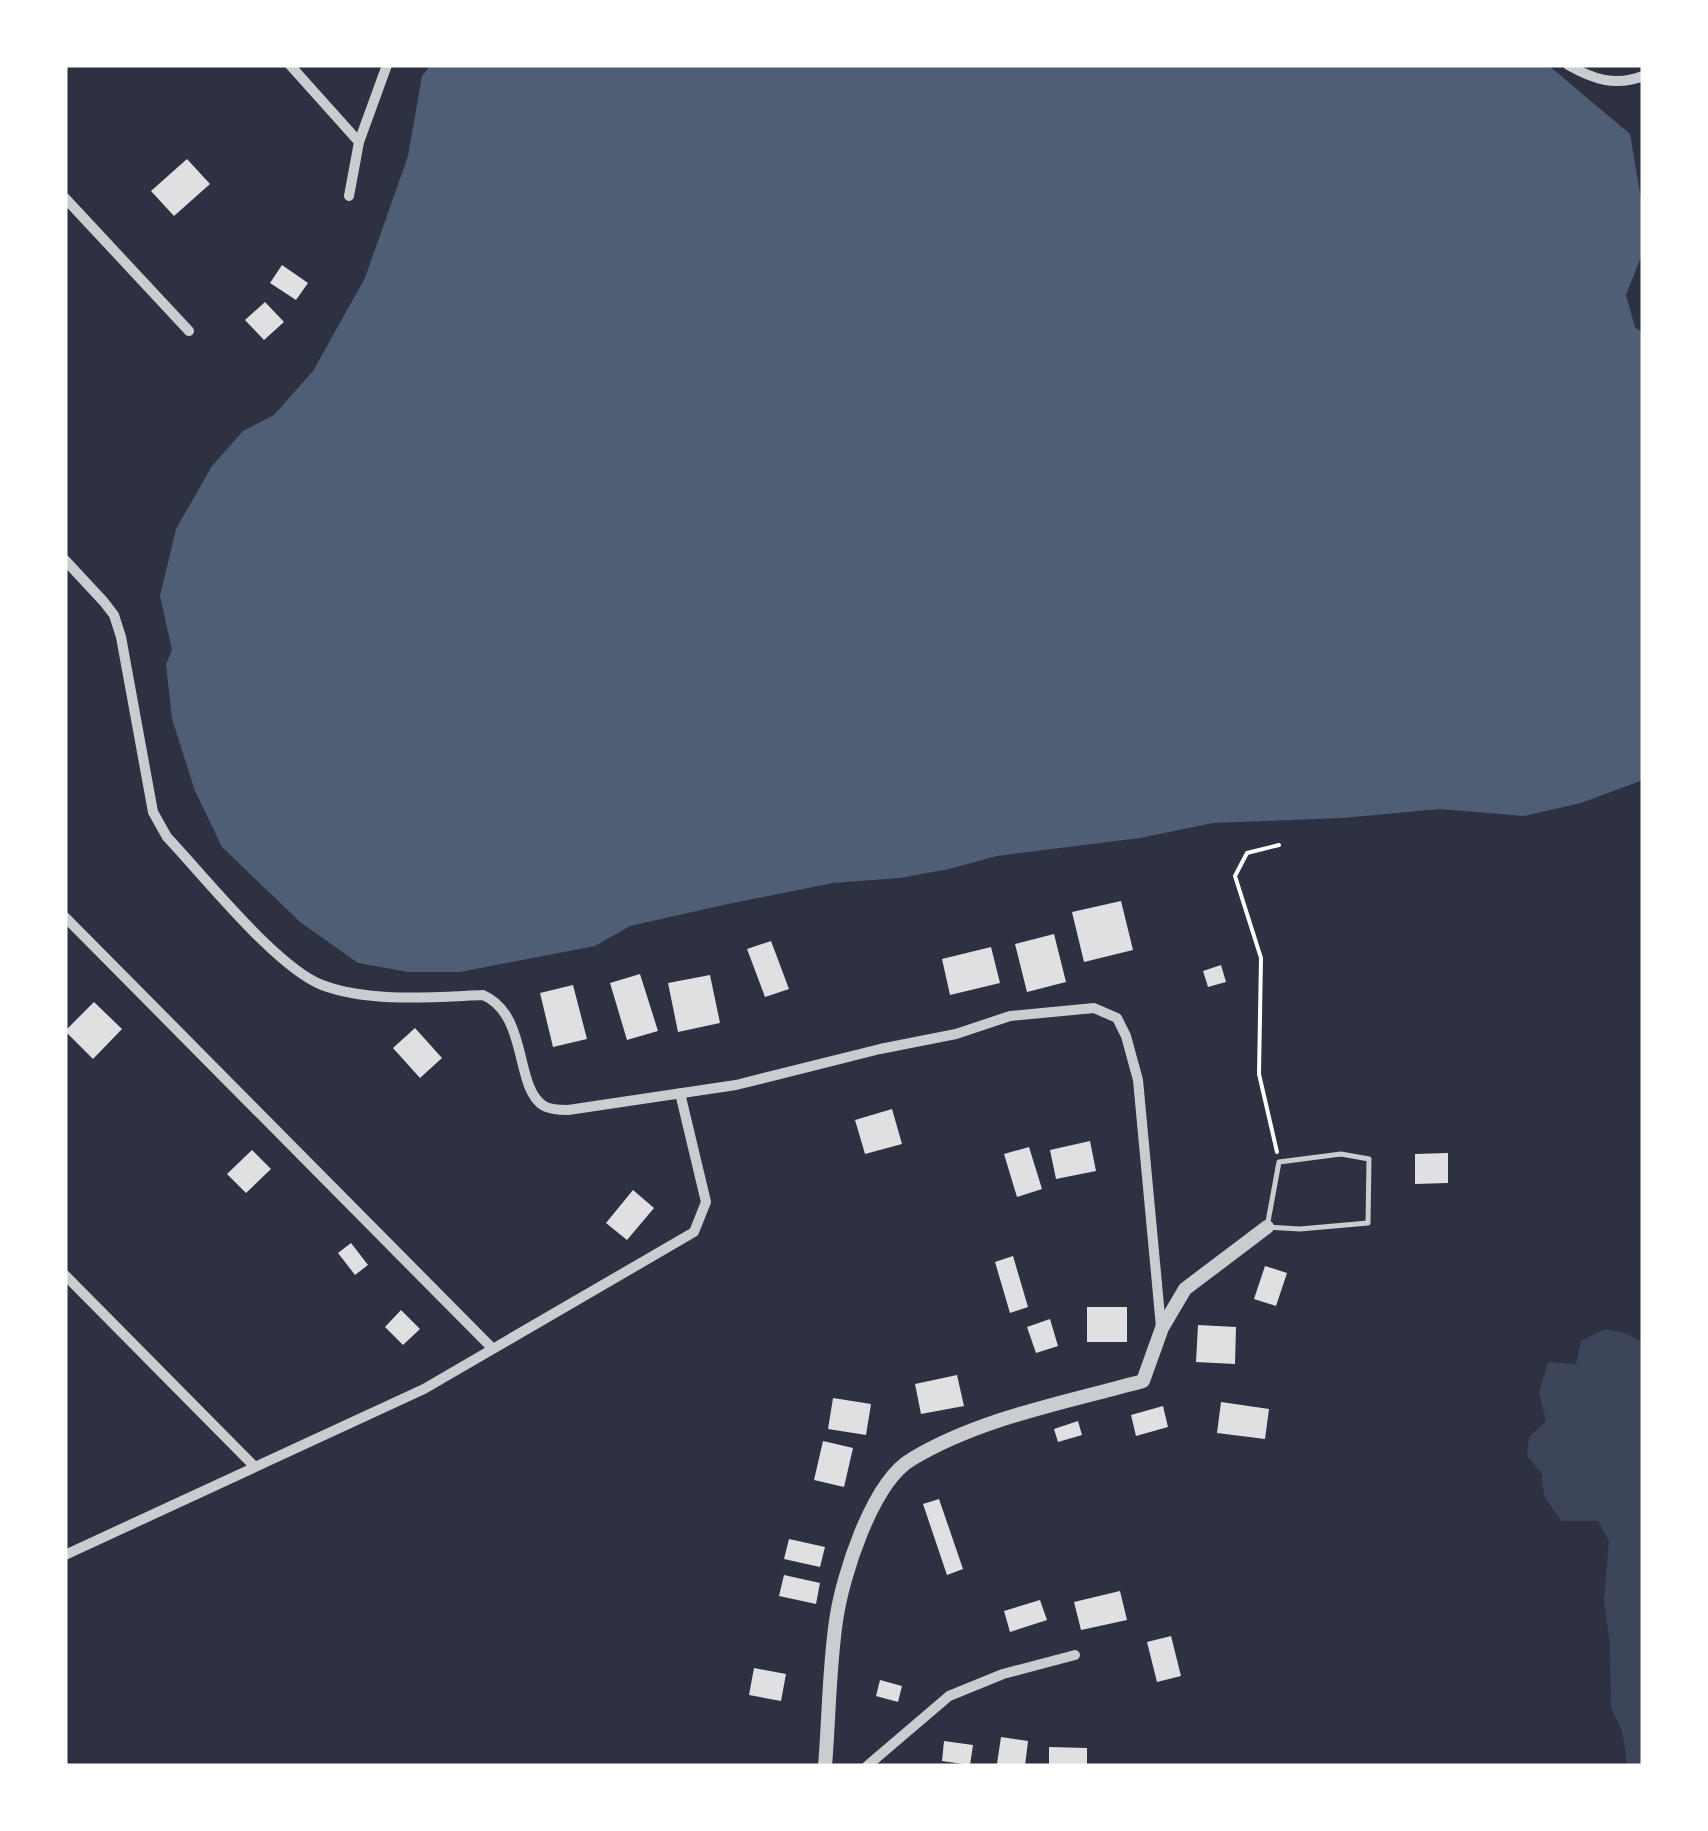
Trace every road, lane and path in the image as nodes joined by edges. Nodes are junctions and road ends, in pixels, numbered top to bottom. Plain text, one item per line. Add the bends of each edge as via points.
1 (290, 65) edge
2 (387, 65) edge
3 (1568, 65) edge
4 (1643, 76) edge
5 (359, 142) junction
6 (348, 196) dead end
7 (65, 198) edge
8 (189, 331) dead end
9 (65, 560) edge
10 (1279, 845) dead end
11 (65, 918) edge
12 (680, 1092) junction
13 (1279, 1162) junction
14 (1268, 1227) junction
15 (65, 1275) edge
16 (1162, 1328) junction
17 (493, 1350) junction
18 (255, 1467) junction
19 (65, 1555) edge
20 (1075, 1656) dead end
21 (825, 1766) edge
22 (866, 1766) edge

1 - 5 street
2 - 5 street
3 - 4 street via 1600,80
5 - 6 street
7 - 8 street
9 - 12 street via 114,615 153,812 166,837 291,968 362,994 484,995 497,1001 534,1097 545,1108
10 - 13 path via 1247,853 1235,876 1261,958 1259,1074
11 - 17 street
12 - 16 street via 736,1085 1010,1016 1094,1008 1117,1018 1138,1080
12 - 17 street via 706,1202 694,1232
13 - 14 lane
13 - 14 lane via 1340,1154 1369,1159 1368,1222
14 - 16 street via 1185,1290
15 - 18 street
16 - 21 street via 1143,1381 1000,1420 909,1460 879,1493 836,1618
17 - 18 street via 424,1390
18 - 19 street
20 - 22 street via 949,1696

